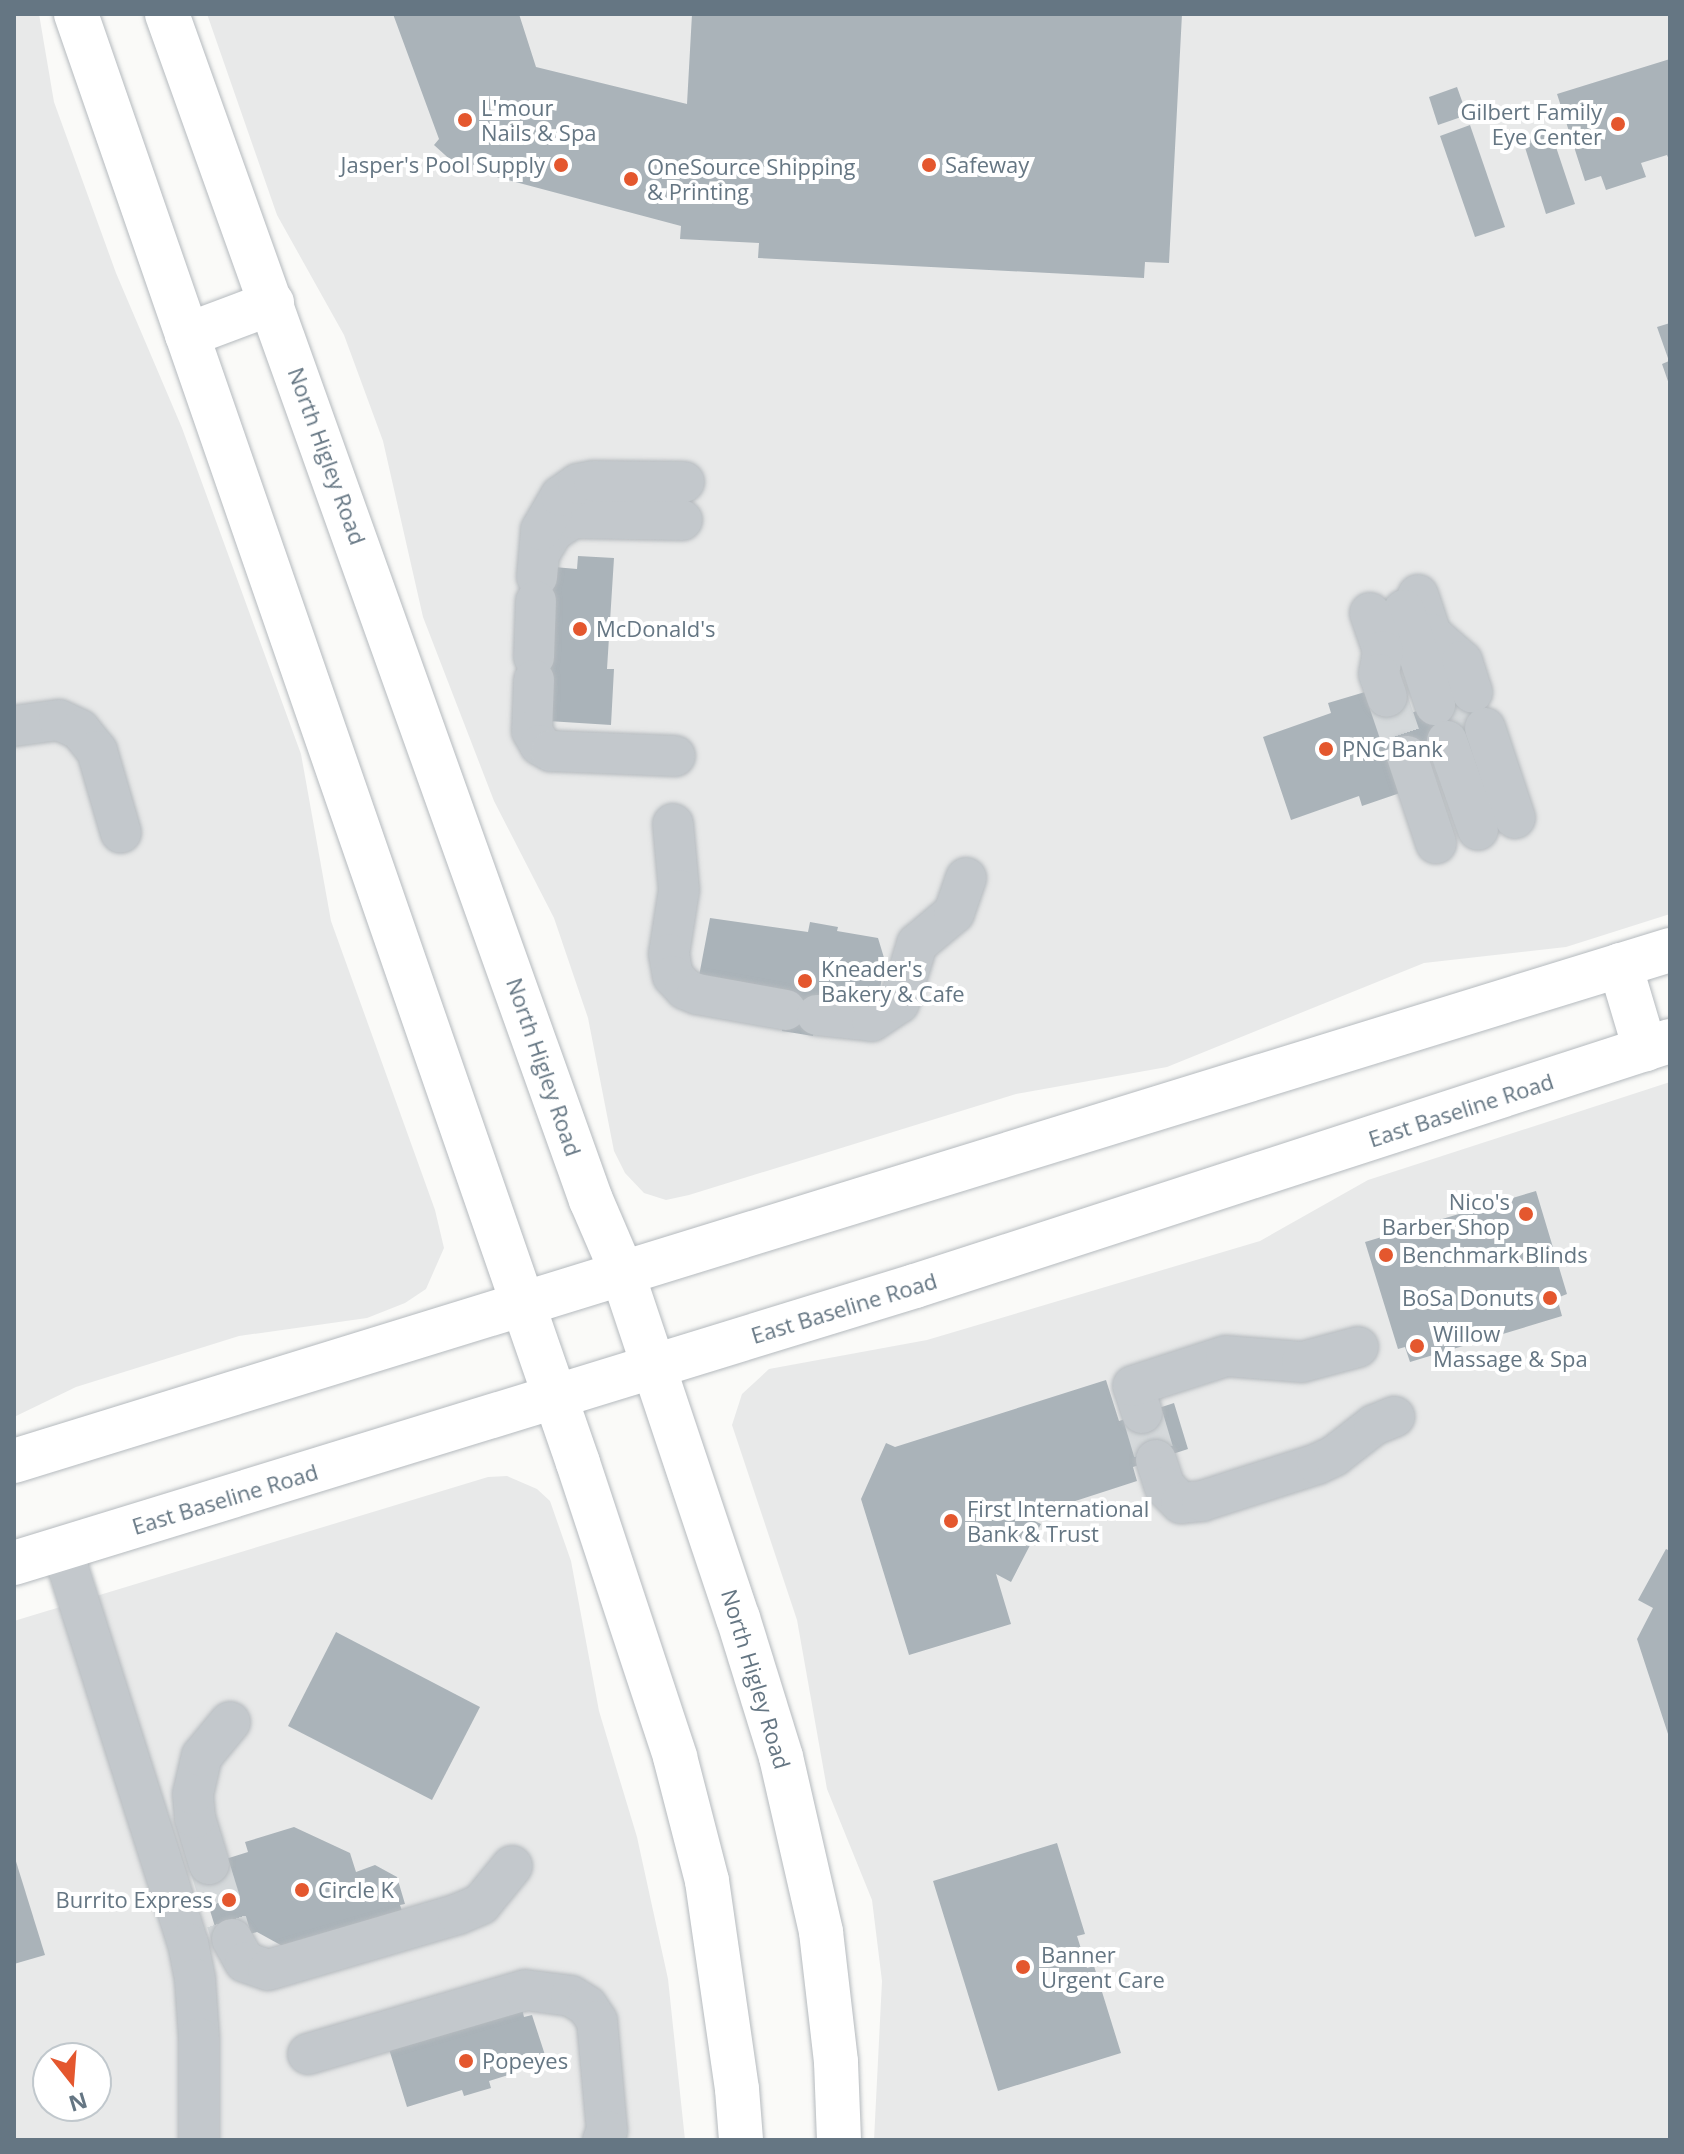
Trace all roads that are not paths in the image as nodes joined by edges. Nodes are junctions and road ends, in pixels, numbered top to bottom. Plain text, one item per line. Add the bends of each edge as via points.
1 (76, 14) edge
2 (167, 14) edge
3 (272, 303) junction
4 (187, 335) junction
5 (683, 501) dead end
6 (1439, 721) junction
7 (14, 726) edge
8 (675, 756) dead end
9 (673, 824) dead end
10 (121, 833) dead end
11 (966, 878) dead end
12 (1670, 950) edge
13 (1620, 965) junction
14 (1657, 1045) edge
15 (622, 1272) junction
16 (522, 1303) junction
17 (1358, 1347) dead end
18 (655, 1368) junction
19 (555, 1399) junction
20 (1142, 1413) tunnel mouth
21 (1394, 1417) dead end
22 (1156, 1460) tunnel mouth
23 (14, 1461) edge
24 (62, 1549) junction
25 (14, 1563) edge
26 (230, 1722) dead end
27 (209, 1864) tunnel mouth
28 (512, 1866) dead end
29 (232, 1939) tunnel mouth
30 (308, 2054) dead end
31 (199, 2140) edge
32 (603, 2140) edge
33 (741, 2140) edge
34 (839, 2140) edge

1 - 4 main road
2 - 3 main road, North Higley Road
3 - 4 main road
3 - 15 main road, North Higley Road via 591,1200
4 - 16 main road
5 - 8 lane via 594,481 561,496 549,513 541,530 537,577 532,731 551,751
6 - 6 lane via 1476,830
6 - 6 lane via 1462,661 1392,604
7 - 10 lane via 59,720 80,730 97,751
9 - 11 lane via 679,890 669,954 673,976 697,994 872,1021 899,1003 917,944 954,913
12 - 13 main road
13 - 14 main road
13 - 15 main road
14 - 18 main road, East Baseline Road
15 - 16 main road
15 - 18 main road, North Higley Road
16 - 19 main road
16 - 23 main road
17 - 20 lane via 1302,1362 1226,1356 1133,1386
18 - 19 main road, East Baseline Road
18 - 34 main road, North Higley Road via 743,1633 806,1854 832,2023
19 - 24 main road, East Baseline Road
19 - 33 main road via 675,1757 707,1881
21 - 22 lane via 1317,1464 1202,1501 1181,1503 1165,1487
24 - 25 main road, East Baseline Road
24 - 31 lane via 188,1943 199,2038
26 - 27 lane via 202,1756 193,1794
28 - 29 lane via 481,1904 458,1914 268,1970 245,1962
30 - 32 lane via 525,1990 571,1996 597,2021 607,2131

